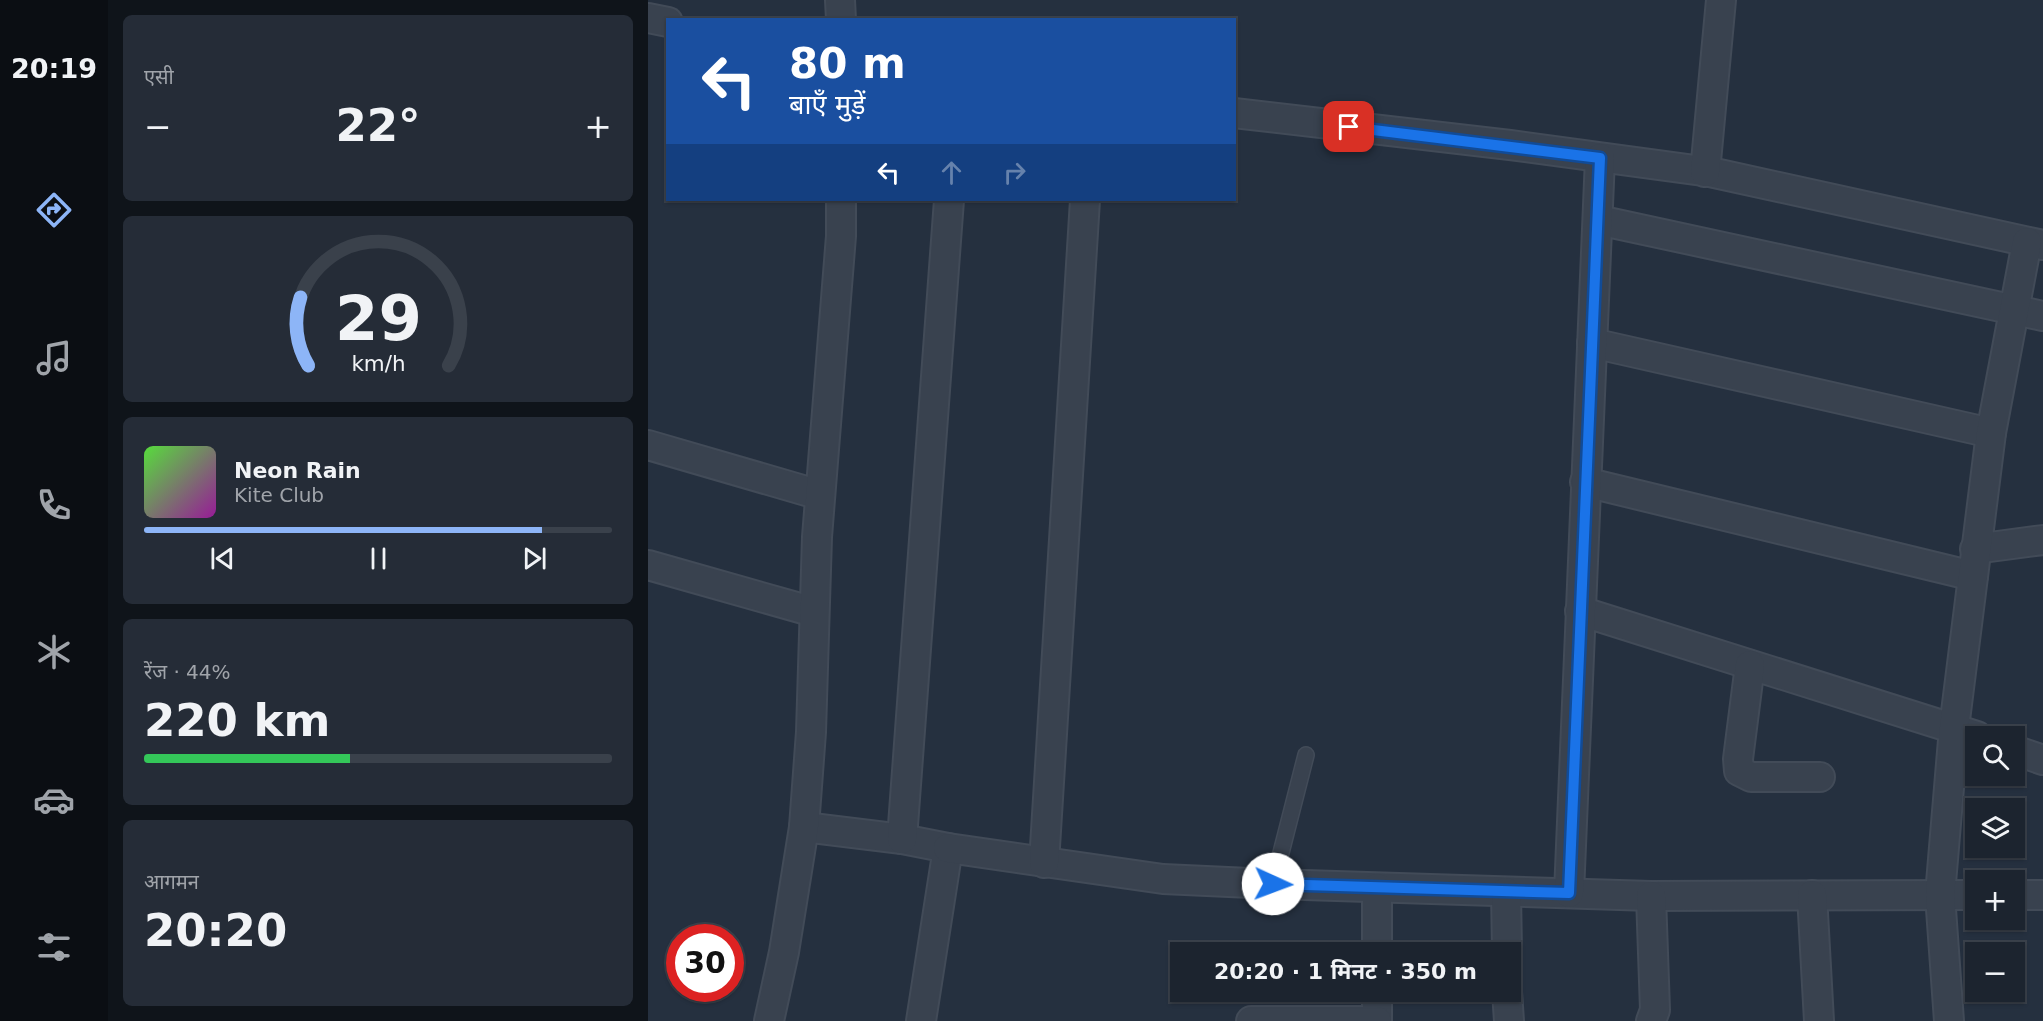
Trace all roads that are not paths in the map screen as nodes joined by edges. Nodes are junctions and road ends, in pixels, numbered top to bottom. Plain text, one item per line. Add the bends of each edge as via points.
1 (840, 0) edge
2 (1721, 0) edge
3 (648, 18) edge
4 (841, 18) edge
5 (666, 22) edge
6 (1236, 113) edge
7 (1600, 158) junction
8 (1705, 172) junction
9 (841, 201) edge
10 (949, 201) edge
11 (1085, 201) edge
12 (1598, 220) junction
13 (2035, 243) edge
14 (2013, 309) junction
15 (2043, 316) edge
16 (1592, 344) junction
17 (1990, 434) junction
18 (648, 445) edge
19 (1585, 482) junction
20 (820, 495) junction
21 (2043, 540) edge
22 (1974, 562) junction
23 (648, 565) edge
24 (1580, 611) junction
25 (814, 612) junction
26 (1750, 665) junction
27 (1965, 726) edge
28 (1965, 732) edge
29 (1306, 755) dead end
30 (1820, 777) dead end
31 (804, 827) junction
32 (902, 840) junction
33 (948, 848) junction
34 (1044, 863) junction
35 (1273, 884) junction
36 (1377, 888) junction
37 (1506, 892) junction
38 (1569, 893) junction
39 (1812, 895) junction
40 (1940, 895) junction
41 (1965, 895) edge
42 (2025, 895) edge
43 (2043, 895) edge
44 (1651, 896) junction
45 (1377, 942) edge
46 (1507, 942) edge
47 (1377, 1002) edge
48 (1508, 1002) edge
49 (769, 1021) edge
50 (921, 1021) edge
51 (1251, 1021) edge
52 (1377, 1021) edge
53 (1509, 1021) edge
54 (1651, 1021) edge
55 (1819, 1021) edge
56 (1949, 1021) edge

1 - 4 street
2 - 8 street
3 - 5 street
6 - 7 street
7 - 8 street
7 - 12 street
8 - 13 street
9 - 20 street
10 - 32 street
11 - 34 street
12 - 14 street
12 - 16 street
13 - 14 street
14 - 15 street
14 - 17 street
16 - 17 street
16 - 19 street
17 - 22 street
18 - 20 street
19 - 22 street
19 - 24 street
20 - 25 street
21 - 22 street
22 - 27 street
23 - 25 street
24 - 26 street
24 - 38 street
25 - 31 street
26 - 28 street
26 - 30 street via 1739,771 1750,777
28 - 40 street
29 - 35 lane
31 - 32 street
31 - 49 street
32 - 33 street
33 - 34 street
33 - 50 street
34 - 35 street via 1163,879
35 - 36 street
36 - 37 street
36 - 45 street
37 - 38 street
37 - 46 street
38 - 44 street
39 - 40 street
39 - 44 street
39 - 55 street
40 - 41 street
40 - 56 street
42 - 43 street
44 - 54 street via 1655,1010
47 - 52 street
48 - 53 street
51 - 52 street

